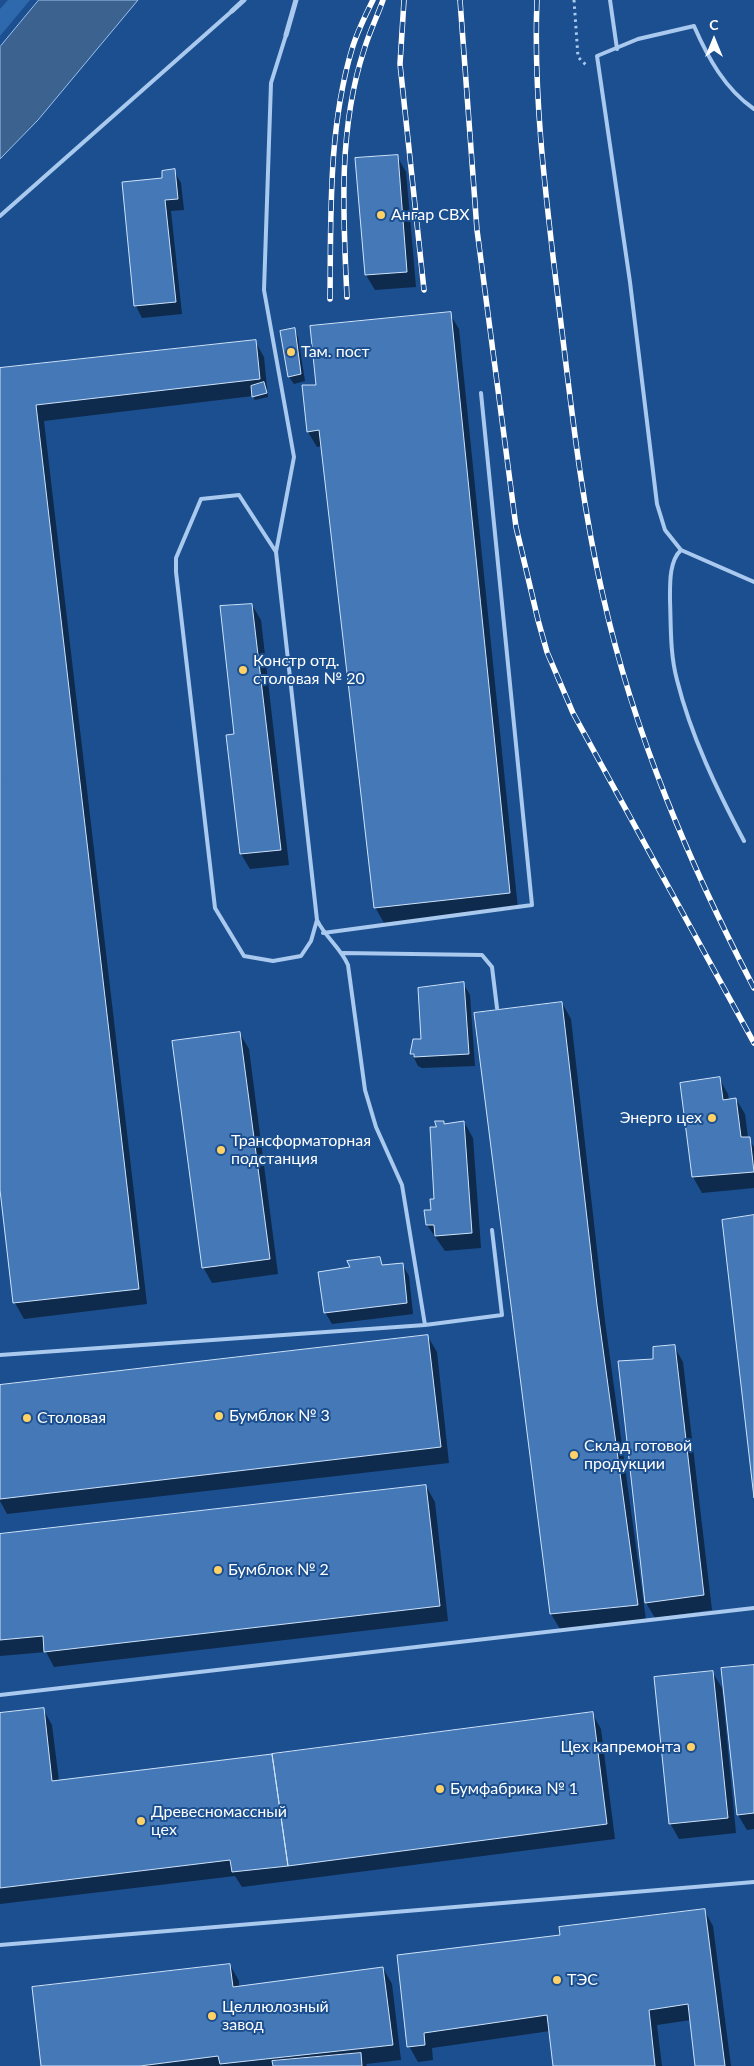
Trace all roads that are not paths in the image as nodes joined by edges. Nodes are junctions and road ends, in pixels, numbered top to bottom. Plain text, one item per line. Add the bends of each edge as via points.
1 (244, 0) edge
2 (296, 0) edge
3 (610, 0) edge
4 (232, 11) joint
5 (286, 35) joint
6 (616, 49) junction
7 (754, 109) edge
8 (0, 216) edge
9 (481, 393) dead end
10 (681, 550) junction
11 (276, 552) junction
12 (754, 582) edge
13 (744, 842) dead end
14 (317, 920) junction
15 (323, 933) junction
16 (343, 954) junction
17 (497, 1008) dead end
18 (492, 1230) dead end
19 (425, 1325) junction
20 (0, 1355) edge
21 (754, 1608) edge
22 (0, 1695) edge
23 (754, 1882) edge
24 (0, 1945) edge

1 - 4 street
2 - 5 street
3 - 6 lane
4 - 8 lane
5 - 11 lane via 271,83 264,290 294,457
6 - 7 lane via 638,39 694,26 708,56 736,97
6 - 10 lane via 597,56 630,282 657,504 665,530
9 - 15 lane via 532,905
10 - 12 lane
10 - 13 lane via 674,556 670,588 671,640 677,679 713,781
11 - 14 lane
11 - 14 lane via 239,495 200,499 176,558 176,572 215,908 244,956 272,961 301,956 311,941
14 - 15 lane
15 - 16 lane
16 - 17 lane via 482,955 492,967
16 - 19 lane via 349,973 365,1090 376,1127 402,1184
18 - 19 lane via 502,1315
19 - 20 lane
21 - 22 lane
23 - 24 lane

